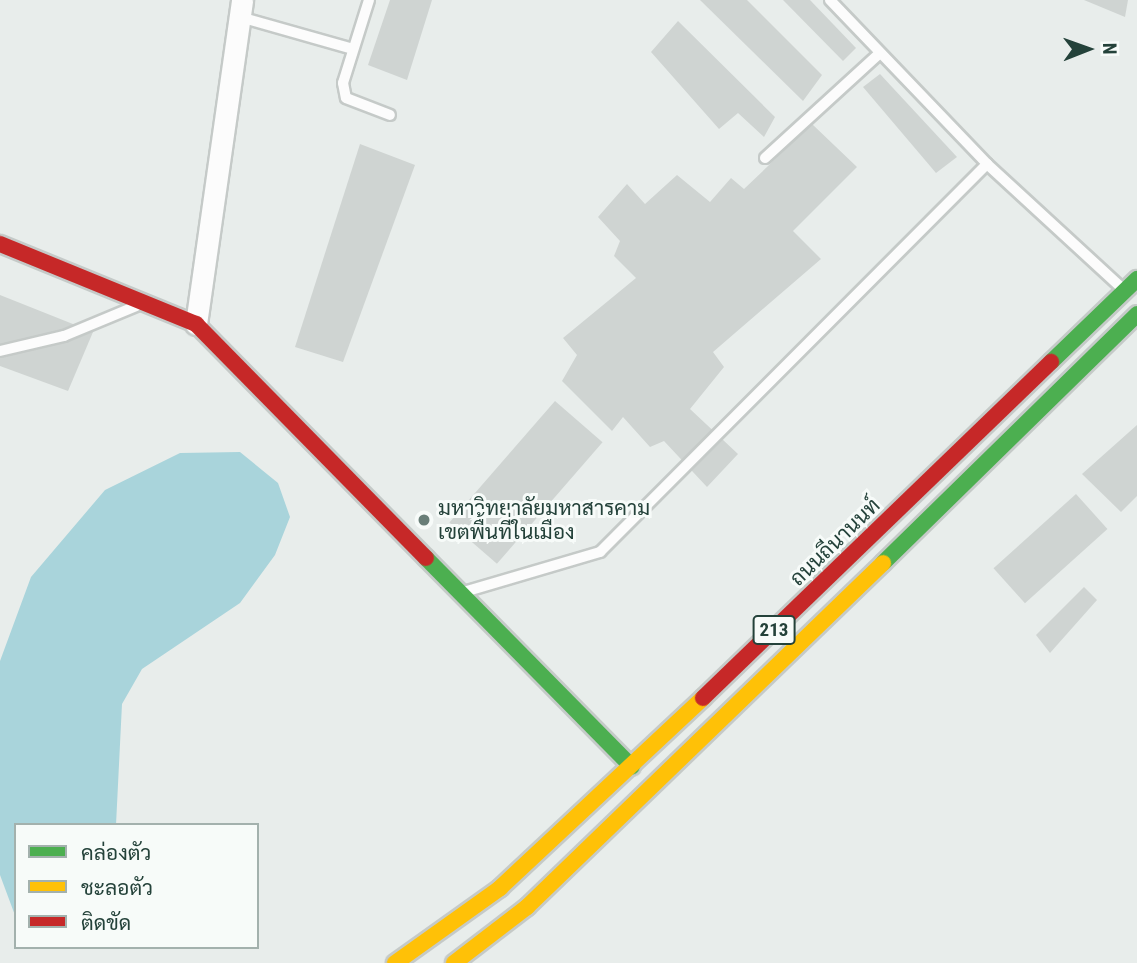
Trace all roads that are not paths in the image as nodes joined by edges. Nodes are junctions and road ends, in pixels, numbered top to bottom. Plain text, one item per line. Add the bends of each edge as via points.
1 (369, 0) edge
2 (830, 0) edge
3 (241, 9) edge
4 (353, 49) junction
5 (880, 52) junction
6 (390, 115) dead end
7 (765, 158) dead end
8 (987, 164) junction
9 (0, 244) edge
10 (1137, 279) edge
11 (1125, 291) junction
12 (144, 303) junction
13 (1137, 314) edge
14 (196, 324) junction
15 (0, 351) edge
16 (461, 592) junction
17 (632, 767) junction
18 (654, 788) junction
19 (395, 963) edge
20 (454, 963) edge

1 - 4 lane
2 - 5 lane
3 - 4 lane
3 - 14 street
4 - 6 lane via 346,97
5 - 7 lane
5 - 8 lane
8 - 11 lane
8 - 16 lane via 600,552
9 - 12 main road
10 - 11 main road, ถนนถีนานนท์ / 213
11 - 17 main road, ถนนถีนานนท์ / 213
12 - 14 main road
12 - 15 lane via 64,335
13 - 18 main road, 213
14 - 16 main road
16 - 17 main road
17 - 18 main road
17 - 19 main road, ถนนถีนานนท์ / 213 via 500,888
18 - 20 main road, 213 via 527,907

